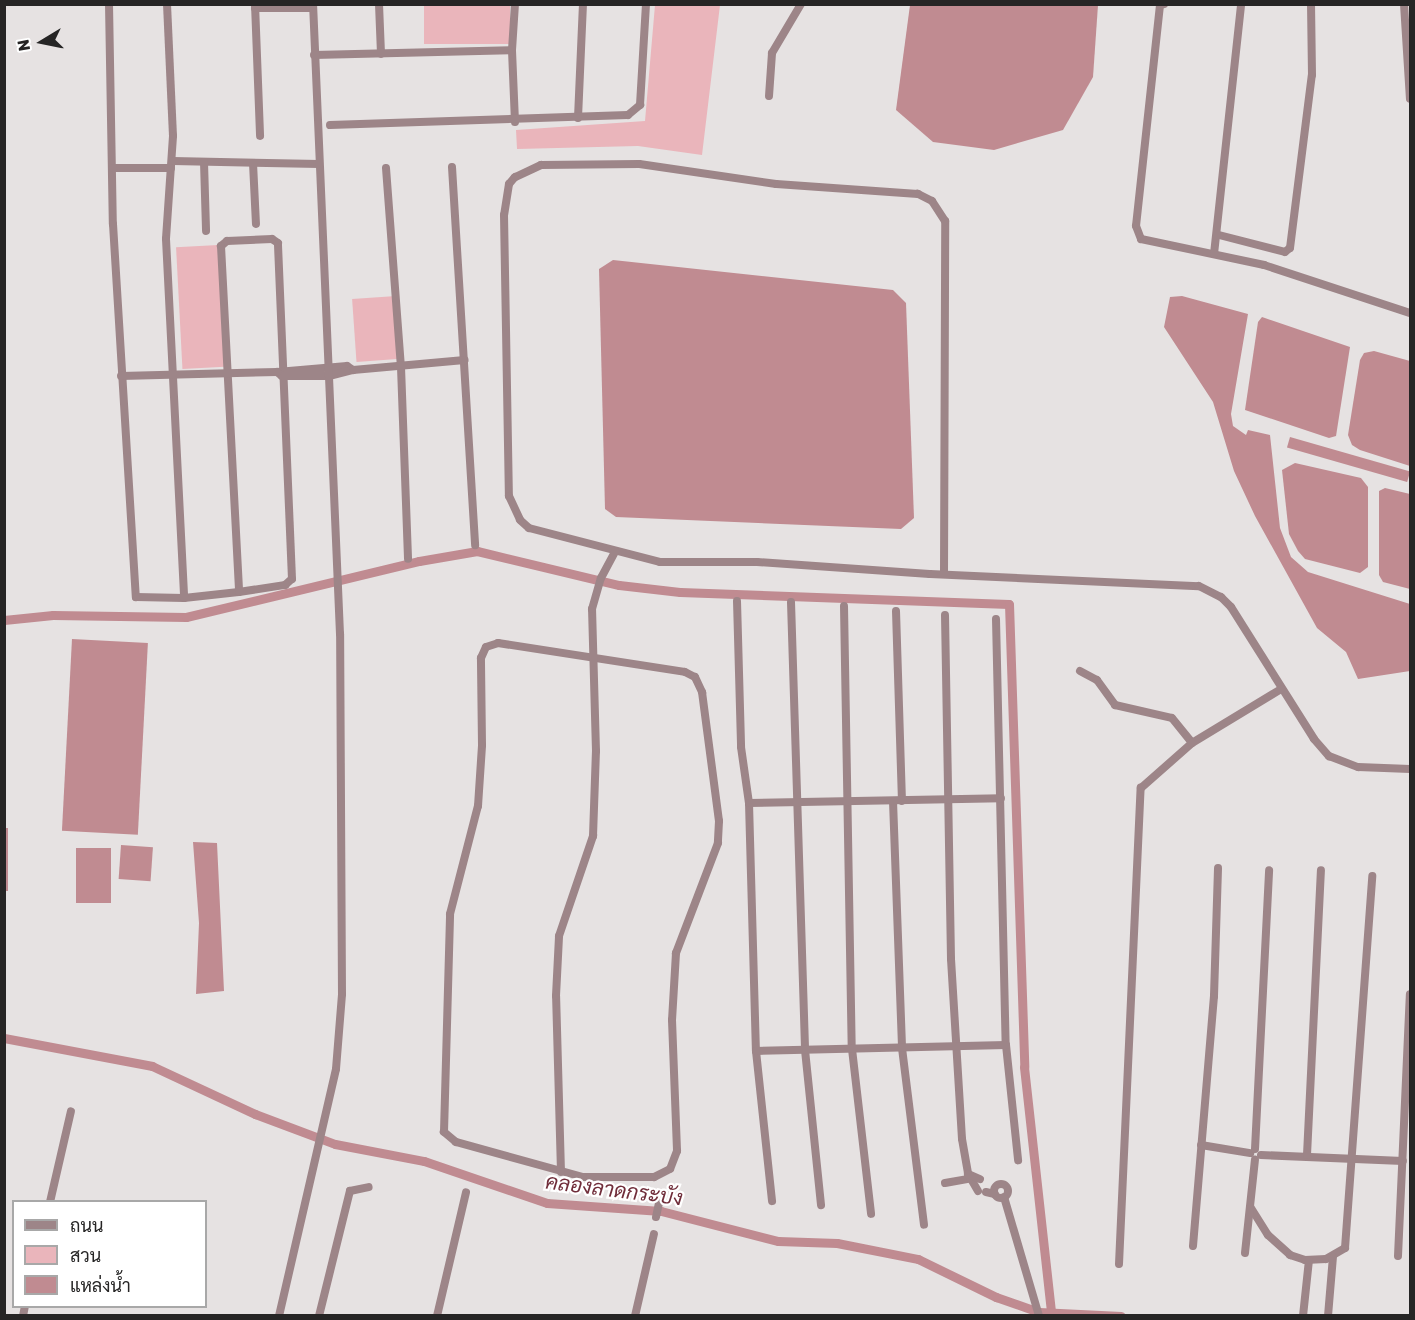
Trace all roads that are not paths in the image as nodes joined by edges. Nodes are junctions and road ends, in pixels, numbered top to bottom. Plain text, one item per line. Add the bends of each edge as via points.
1 (109, 4) edge
2 (168, 4) edge
3 (379, 4) edge
4 (516, 4) edge
5 (583, 4) edge
6 (646, 4) edge
7 (801, 4) edge
8 (1164, 4) edge
9 (1241, 4) edge
10 (1311, 4) edge
11 (1404, 4) edge
12 (255, 6) edge
13 (313, 6) edge
14 (1407, 18) edge
15 (512, 50) junction
16 (381, 54) junction
17 (314, 55) junction
18 (769, 96) dead end
19 (1410, 99) edge
20 (578, 118) junction
21 (515, 122) junction
22 (330, 125) dead end
23 (260, 136) dead end
24 (204, 162) junction
25 (253, 163) junction
26 (172, 164) junction
27 (319, 164) junction
28 (452, 167) dead end
29 (113, 168) junction
30 (386, 168) dead end
31 (256, 224) dead end
32 (206, 231) dead end
33 (1219, 235) junction
34 (1214, 254) junction
35 (1410, 313) edge
36 (465, 360) junction
37 (328, 366) junction
38 (401, 367) junction
39 (353, 370) junction
40 (280, 372) junction
41 (174, 373) junction
42 (230, 373) junction
43 (121, 376) junction
44 (329, 376) junction
45 (475, 545) dead end
46 (615, 552) junction
47 (408, 559) dead end
48 (945, 574) junction
49 (239, 592) junction
50 (184, 598) junction
51 (737, 601) dead end
52 (791, 602) dead end
53 (844, 606) dead end
54 (896, 611) dead end
55 (945, 615) dead end
56 (996, 619) dead end
57 (594, 657) junction
58 (1080, 671) dead end
59 (1281, 689) junction
60 (1192, 743) junction
61 (1410, 769) edge
62 (1001, 798) junction
63 (948, 800) junction
64 (893, 801) junction
65 (902, 801) junction
66 (849, 802) junction
67 (749, 803) junction
68 (798, 803) junction
69 (1218, 868) dead end
70 (1269, 870) dead end
71 (1321, 870) dead end
72 (1372, 876) dead end
73 (1410, 994) edge
74 (1006, 1045) junction
75 (956, 1047) junction
76 (902, 1048) junction
77 (852, 1049) junction
78 (805, 1050) junction
79 (756, 1051) junction
80 (71, 1111) dead end
81 (1201, 1145) junction
82 (1255, 1154) junction
83 (1307, 1155) junction
84 (1352, 1157) junction
85 (1018, 1160) dead end
86 (1403, 1161) junction
87 (561, 1172) junction
88 (976, 1178) junction
89 (945, 1183) dead end
90 (997, 1185) junction
91 (369, 1187) dead end
92 (466, 1192) dead end
93 (661, 1192) dead end
94 (995, 1194) junction
95 (1004, 1197) junction
96 (50, 1200) edge
97 (772, 1202) dead end
98 (821, 1205) dead end
99 (1251, 1208) junction
100 (871, 1214) dead end
101 (656, 1217) dead end
102 (924, 1225) dead end
103 (654, 1234) dead end
104 (1192, 1246) dead end
105 (1245, 1253) dead end
106 (1334, 1257) junction
107 (1398, 1257) dead end
108 (1309, 1260) junction
109 (1119, 1264) dead end
110 (279, 1316) edge
111 (319, 1316) edge
112 (437, 1316) edge
113 (634, 1316) edge
114 (1039, 1316) edge
115 (1303, 1316) edge
116 (1328, 1316) edge

1 - 29 street
2 - 26 street
3 - 16 street
4 - 15 street
5 - 20 street
6 - 20 street via 637,111 616,117
7 - 18 street via 772,53
8 - 34 street via 1137,234 1152,245
9 - 33 street
10 - 33 street via 1312,75 1290,248 1285,252
11 - 14 street
12 - 13 street
12 - 23 street
13 - 17 street
14 - 19 street
15 - 16 street
15 - 21 street
16 - 17 street
17 - 27 street
20 - 21 street
21 - 22 street
24 - 25 street
24 - 26 street
24 - 32 street
25 - 27 street
25 - 31 street
26 - 29 street
26 - 41 street via 166,240
27 - 37 street
28 - 36 street
29 - 43 street
30 - 38 street
33 - 34 street
34 - 35 street via 1264,265
36 - 38 street
36 - 45 street
37 - 39 street via 347,366
37 - 40 street
37 - 44 street
38 - 39 street
38 - 47 street
39 - 44 street
40 - 42 street
40 - 42 street via 278,243 272,239 227,241 221,246
40 - 44 street
40 - 49 street via 292,579 285,585
41 - 42 street
41 - 43 street
41 - 50 street
42 - 49 street
43 - 50 street via 132,589 142,599
44 - 110 street via 340,634 340,1044
46 - 48 street via 660,562 757,562
46 - 48 street via 529,528 519,520 509,496 504,215 509,184 526,169 541,165 639,164 776,184 918,194 932,201 945,221
46 - 57 street via 596,592
48 - 59 street via 1199,586 1231,607
49 - 50 street
51 - 67 street via 741,747
52 - 68 street
53 - 66 street
54 - 65 street
55 - 63 street
56 - 62 street
57 - 87 street via 594,836 559,936 556,996
57 - 87 street via 695,677 702,692 719,821 718,843 676,953 672,1020 675,1162 663,1174 643,1179
57 - 87 street via 498,643 489,644 483,652 478,806 450,914 444,1132 456,1142
58 - 60 street via 1097,680 1115,705 1172,718
59 - 60 street
59 - 61 street via 1329,756 1359,767
60 - 109 street via 1141,788
62 - 63 street
62 - 74 street
63 - 65 street
63 - 75 street
64 - 65 street
64 - 66 street
64 - 76 street
66 - 68 street
66 - 77 street
67 - 68 street
67 - 79 street
68 - 78 street
69 - 81 street via 1214,996
70 - 82 street
71 - 83 street
72 - 84 street
73 - 86 street
74 - 75 street
74 - 85 street
75 - 76 street
75 - 88 street
76 - 77 street
76 - 102 street
77 - 78 street
77 - 100 street
78 - 79 street
78 - 98 street
79 - 97 street
80 - 96 street
81 - 82 street
81 - 104 street
82 - 83 street
82 - 99 street
83 - 84 street
84 - 86 street
84 - 106 street via 1348,1238 1344,1251
86 - 107 street
88 - 89 street
88 - 90 street
88 - 94 street via 982,1192
90 - 94 street
90 - 95 street via 1008,1189
91 - 111 street via 350,1191
92 - 112 street
93 - 101 street
94 - 95 street
95 - 114 street
99 - 105 street
99 - 108 street via 1282,1250
103 - 113 street
106 - 108 street
106 - 116 street
108 - 115 street

